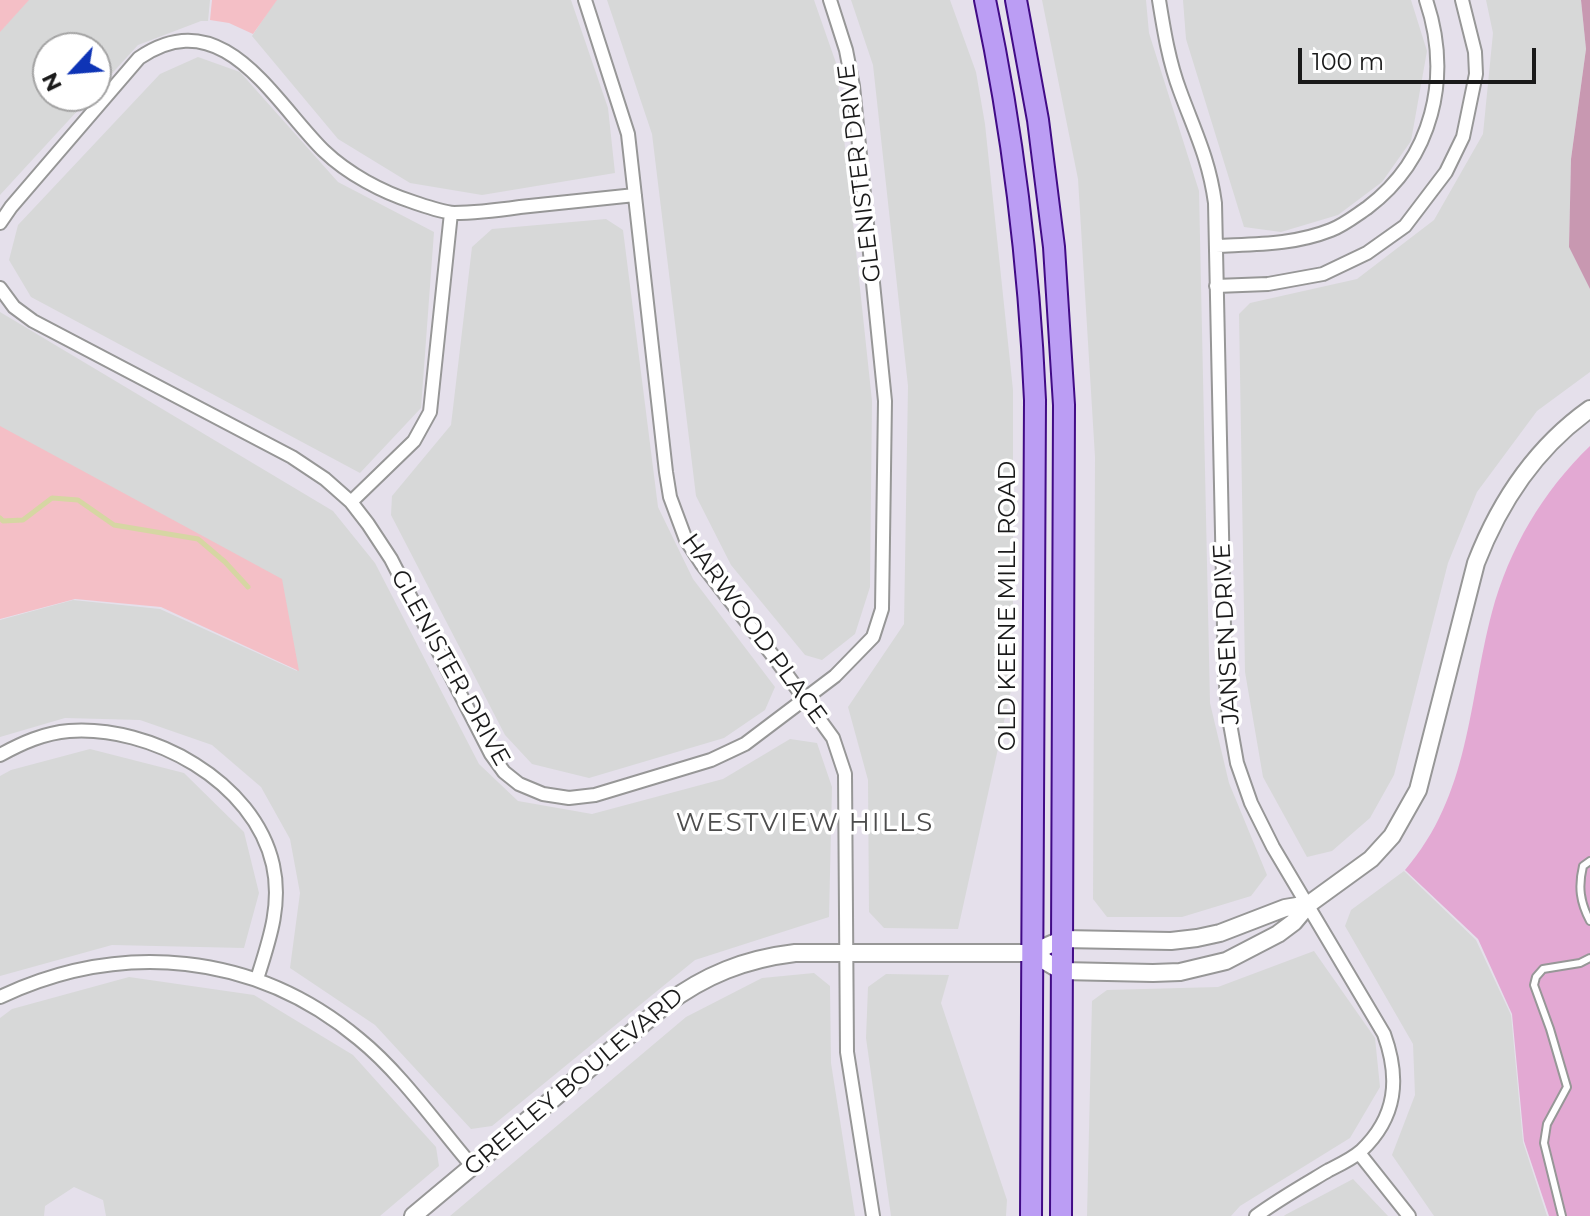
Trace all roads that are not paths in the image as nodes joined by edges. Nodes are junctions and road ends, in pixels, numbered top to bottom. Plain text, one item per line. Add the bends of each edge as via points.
1 (585, 0) edge
2 (830, 0) edge
3 (985, 0) edge
4 (1016, 0) edge
5 (1159, 0) edge
6 (1426, 0) edge
7 (1462, 0) edge
8 (635, 195) junction
9 (451, 213) junction
10 (0, 223) edge
11 (1216, 246) junction
12 (1216, 286) junction
13 (0, 288) edge
14 (1590, 409) edge
15 (351, 502) junction
16 (805, 699) junction
17 (0, 755) edge
18 (1590, 861) edge
19 (1309, 904) junction
20 (1590, 921) edge
21 (1063, 939) junction
22 (846, 953) junction
23 (1031, 953) junction
24 (1590, 958) edge
25 (1062, 971) junction
26 (257, 979) junction
27 (0, 997) edge
28 (1359, 1153) junction
29 (472, 1166) junction
30 (413, 1216) edge
31 (873, 1216) edge
32 (1031, 1216) edge
33 (1061, 1216) edge
34 (1256, 1216) edge
35 (1409, 1216) edge
36 (1562, 1216) edge

1 - 8 street, HARWOOD PLACE via 628,134
2 - 16 street, GLENISTER DRIVE via 853,86 885,401 882,609 861,653
3 - 23 main road, OLD KEENE MILL ROAD via 1016,173 1031,322 1036,485
4 - 21 main road via 1038,120 1061,329
5 - 11 street, JANSEN DRIVE via 1179,90 1211,172
6 - 11 street via 1436,36 1435,108 1407,167 1387,192 1333,230 1288,243
7 - 12 street via 1476,74 1463,137 1446,172 1405,226 1367,253 1323,274
8 - 9 street
8 - 16 street, HARWOOD PLACE via 666,472 677,520 701,563
9 - 10 street via 410,202 345,168 311,138 245,56 228,43 200,34 168,38 139,58
9 - 15 street via 430,412 414,441
11 - 12 street, JANSEN DRIVE
12 - 19 street, JANSEN DRIVE via 1229,718 1251,803
13 - 15 street, GLENISTER DRIVE via 33,321 292,457
14 - 19 street, GREELEY BOULEVARD via 1539,453 1489,529 1423,773 1404,818 1371,859
15 - 16 street, GLENISTER DRIVE via 391,559 491,754 504,772 531,789 569,798 595,795 711,760 745,744
16 - 22 street, HARWOOD PLACE via 833,738 845,774
17 - 26 street via 52,734 108,733 154,745 225,786 257,824 274,868 275,916
18 - 20 lane via 1583,866 1579,890
19 - 21 street, GREELEY BOULEVARD via 1197,938
19 - 25 street, GREELEY BOULEVARD via 1286,928 1226,961 1180,972
19 - 28 street, JANSEN DRIVE via 1393,1057 1390,1106
21 - 23 street, GREELEY BOULEVARD
21 - 25 main road
22 - 23 street, GREELEY BOULEVARD
22 - 29 street, GREELEY BOULEVARD via 767,956 702,979
22 - 31 street, HARWOOD PLACE via 847,1052
23 - 25 street, GREELEY BOULEVARD
23 - 32 main road, OLD KEENE MILL ROAD
24 - 36 lane via 1543,969 1534,985 1567,1087 1550,1115 1544,1143
25 - 33 main road
26 - 27 street via 182,963 116,962 50,976
26 - 29 street via 306,1002 361,1040
28 - 34 street, JANSEN DRIVE
28 - 35 street
29 - 30 street, GREELEY BOULEVARD

